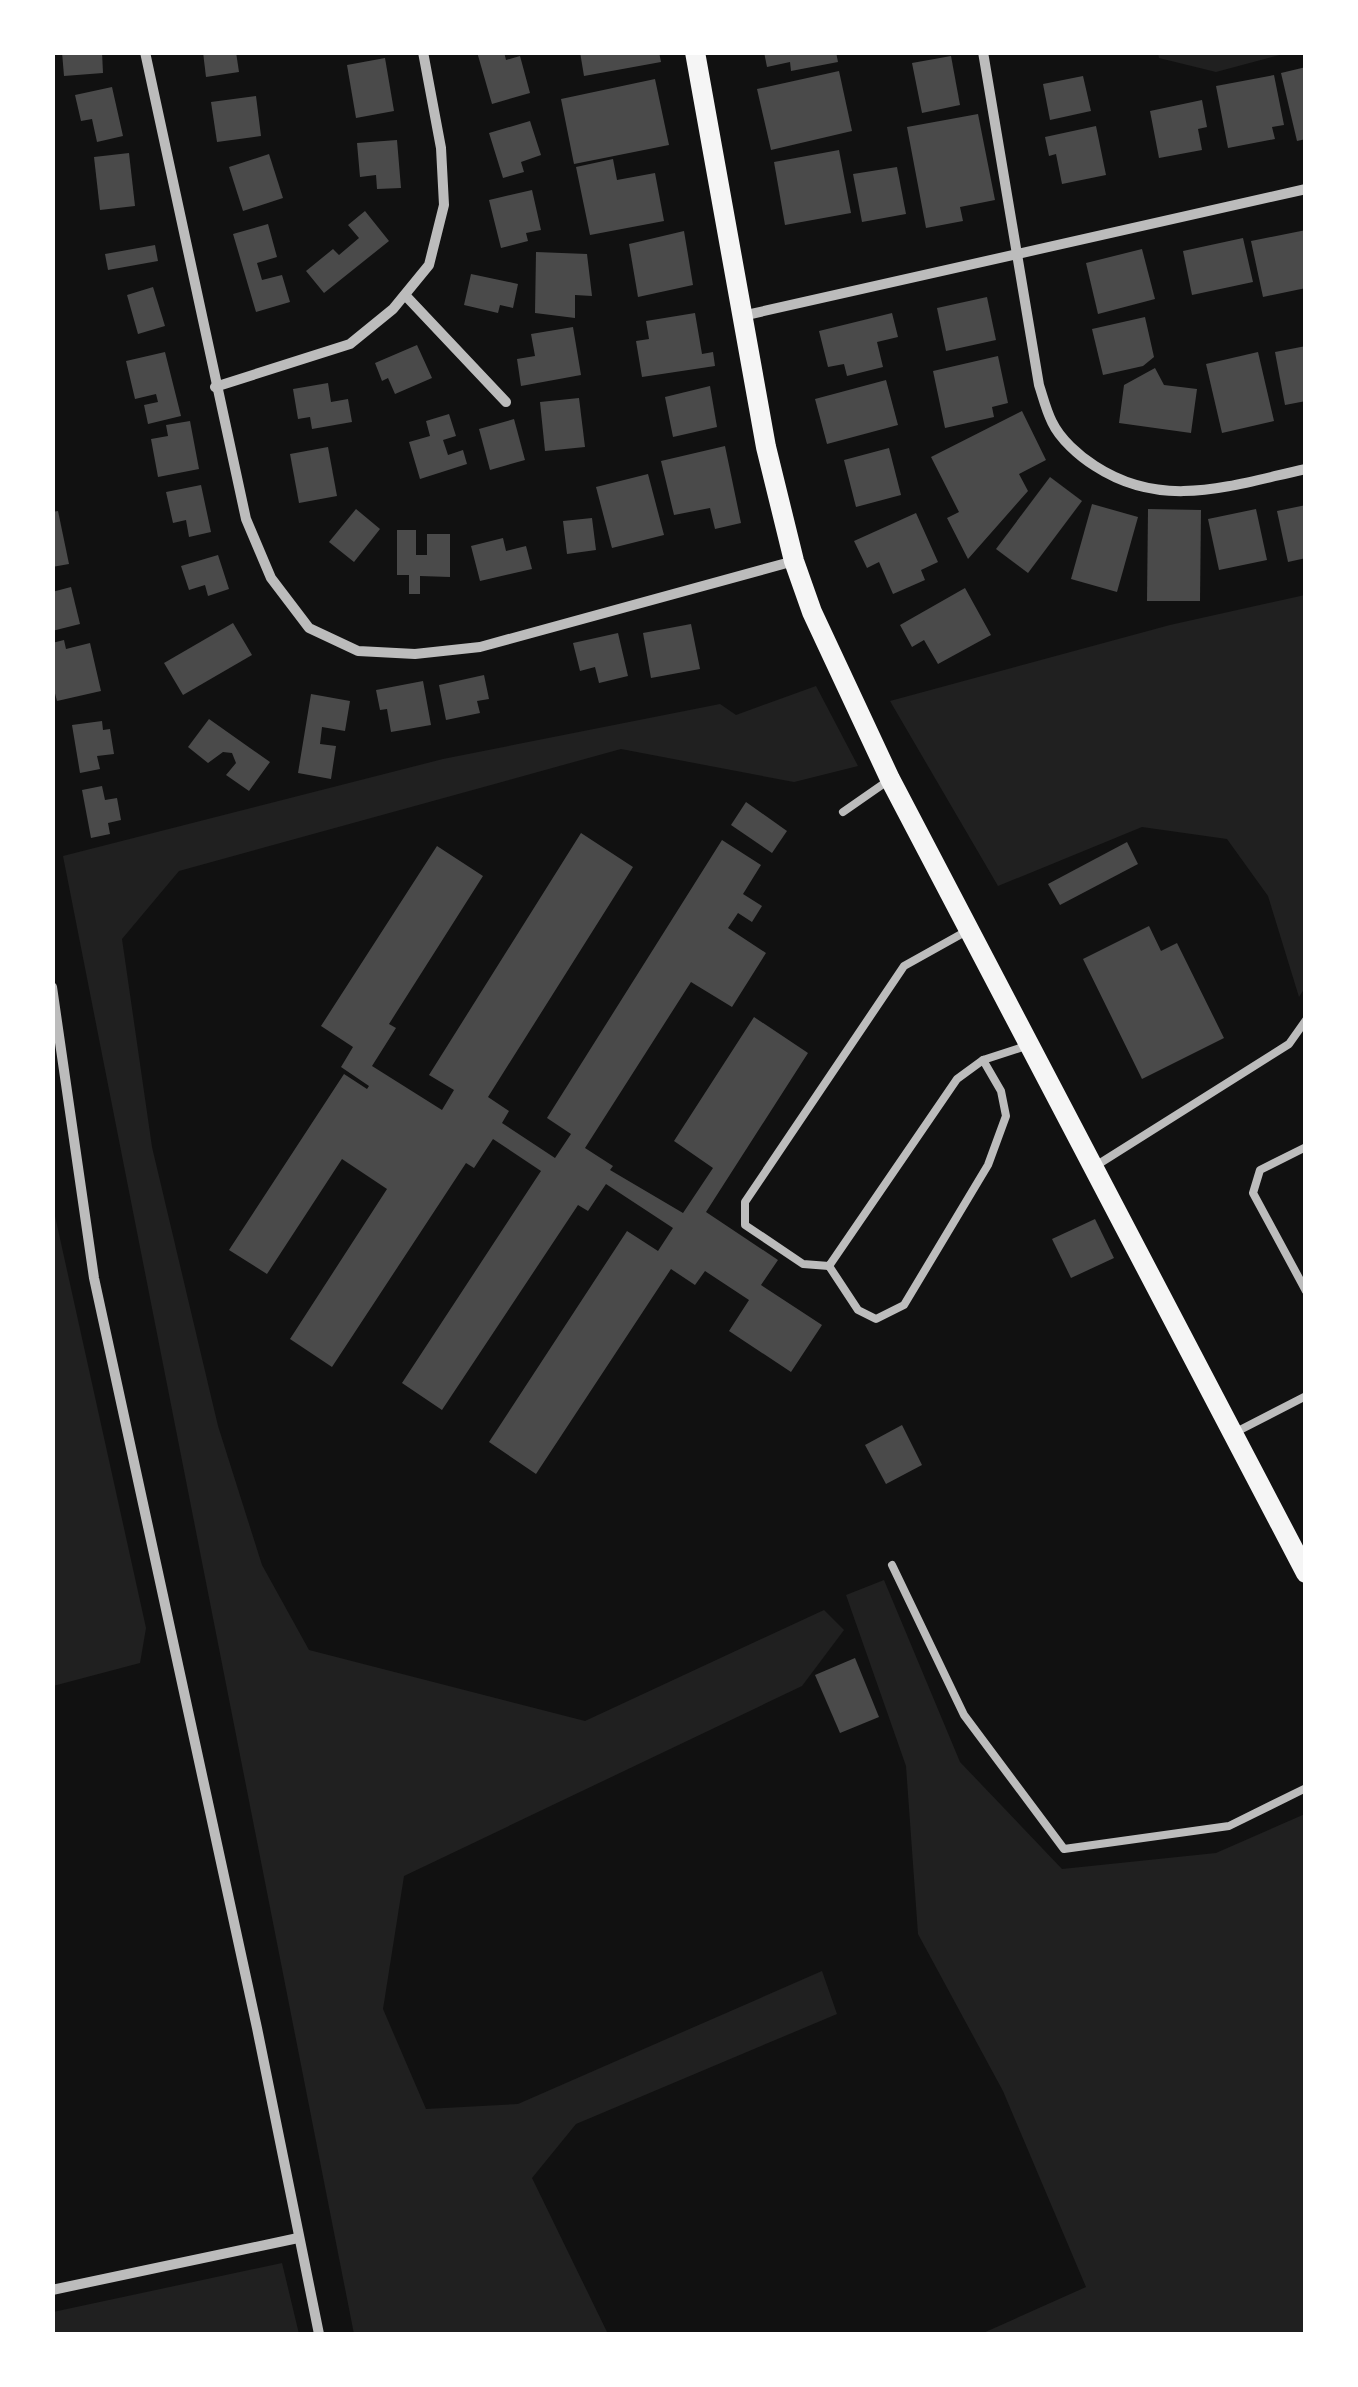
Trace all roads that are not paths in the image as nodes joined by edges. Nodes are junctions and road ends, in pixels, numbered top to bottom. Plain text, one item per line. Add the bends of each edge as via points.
1 (145, 52) edge
2 (422, 52) edge
3 (695, 52) edge
4 (983, 52) edge
5 (1306, 189) edge
6 (1015, 252) junction
7 (404, 295) junction
8 (742, 316) junction
9 (215, 387) junction
10 (506, 402) dead end
11 (1306, 469) edge
12 (794, 561) junction
13 (890, 780) junction
14 (843, 812) dead end
15 (969, 929) junction
16 (52, 987) edge
17 (1306, 1020) edge
18 (1029, 1045) junction
19 (982, 1060) junction
20 (1306, 1147) edge
21 (1094, 1168) junction
22 (829, 1266) junction
23 (1306, 1291) edge
24 (1306, 1396) edge
25 (1233, 1434) junction
26 (892, 1565) dead end
27 (1306, 1574) edge
28 (1306, 1788) edge
29 (298, 2238) junction
30 (52, 2290) edge
31 (319, 2334) edge

1 - 9 street
2 - 7 street via 442,148 444,205 429,265
3 - 8 main road
4 - 6 street
5 - 6 street
6 - 8 street
6 - 11 street via 1039,385 1053,424 1080,457 1117,480 1158,492 1200,491
7 - 9 street via 350,344
7 - 10 street
8 - 12 main road
9 - 12 street via 246,518 271,578 308,628 358,651 480,647
12 - 13 main road
13 - 14 lane
13 - 15 main road
15 - 18 main road
15 - 22 lane via 904,966 745,1202 745,1225 803,1264
16 - 29 street via 94,1278
17 - 21 lane via 1289,1044
18 - 19 lane
18 - 21 main road
19 - 22 lane via 957,1079
19 - 22 lane via 1002,1090 1006,1116 988,1165 904,1305 876,1319 858,1310
20 - 23 lane via 1260,1170 1253,1194
21 - 25 main road
24 - 25 lane
25 - 27 main road
26 - 28 lane via 964,1715 1064,1850 1230,1826
29 - 30 street
29 - 31 street

